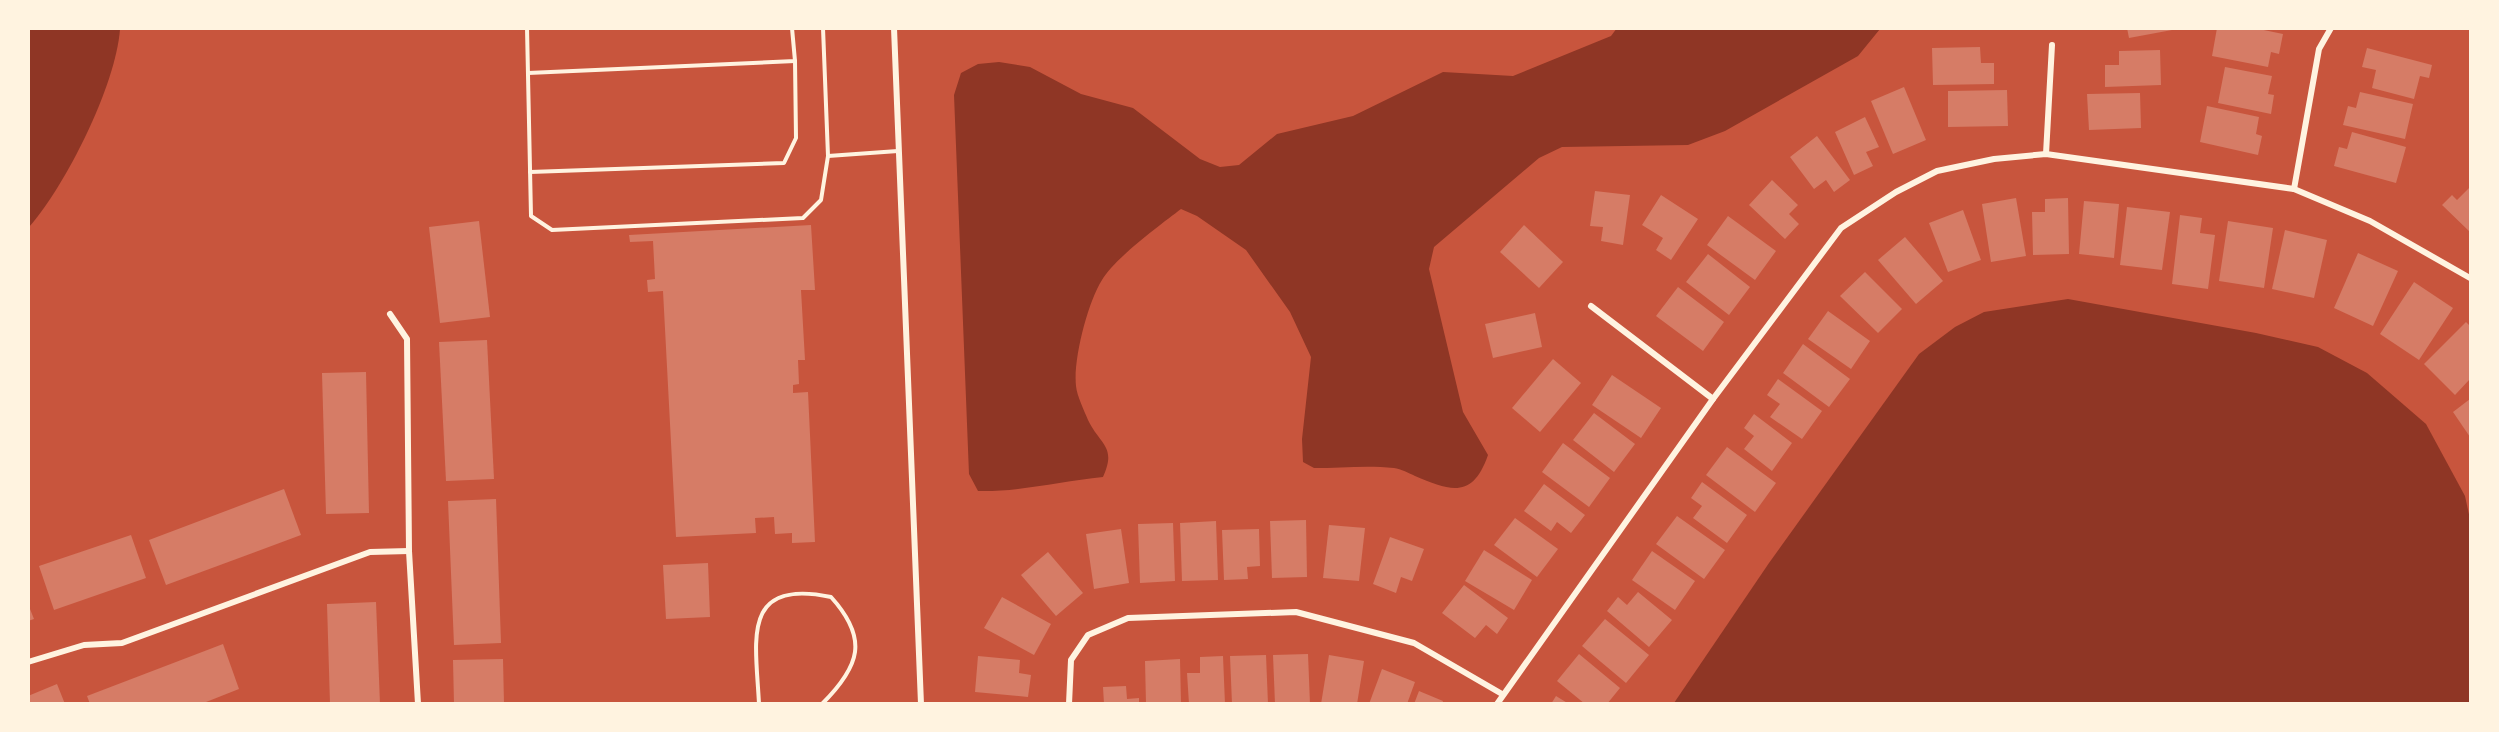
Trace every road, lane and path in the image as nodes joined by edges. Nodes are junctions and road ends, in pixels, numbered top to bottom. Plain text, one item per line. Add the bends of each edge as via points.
1 (527, 28) edge
2 (792, 28) edge
3 (823, 28) edge
4 (894, 28) edge
5 (2331, 28) edge
6 (2052, 45) dead end
7 (795, 61) junction
8 (528, 73) junction
9 (899, 151) junction
10 (2046, 154) junction
11 (828, 156) junction
12 (530, 172) junction
13 (2294, 189) junction
14 (2470, 278) edge
15 (1591, 306) dead end
16 (390, 314) dead end
17 (1713, 399) junction
18 (409, 551) junction
19 (28, 662) edge
20 (1502, 694) junction
21 (418, 704) edge
22 (759, 704) edge
23 (822, 704) edge
24 (921, 704) edge
25 (1069, 704) edge
26 (1497, 704) edge

1 - 8 lane
2 - 7 lane
3 - 11 lane
4 - 9 street
5 - 13 street via 2319,49
6 - 10 street
7 - 8 lane
7 - 12 lane via 796,138 784,163
8 - 12 lane
9 - 11 lane
9 - 24 street
10 - 13 street
10 - 17 street via 1994,159 1937,171 1841,228
11 - 12 lane via 821,200 803,218 552,230 531,216
13 - 14 street via 2370,221
15 - 17 street
16 - 18 street via 407,339
17 - 20 street
18 - 19 street via 370,552 122,643 84,645
18 - 21 street
20 - 25 street via 1414,643 1296,612 1128,618 1088,635 1071,660
20 - 26 street
22 - 23 lane via 756,627 760,613 783,595 808,592 831,597 851,624 856,640 856,658 847,675

